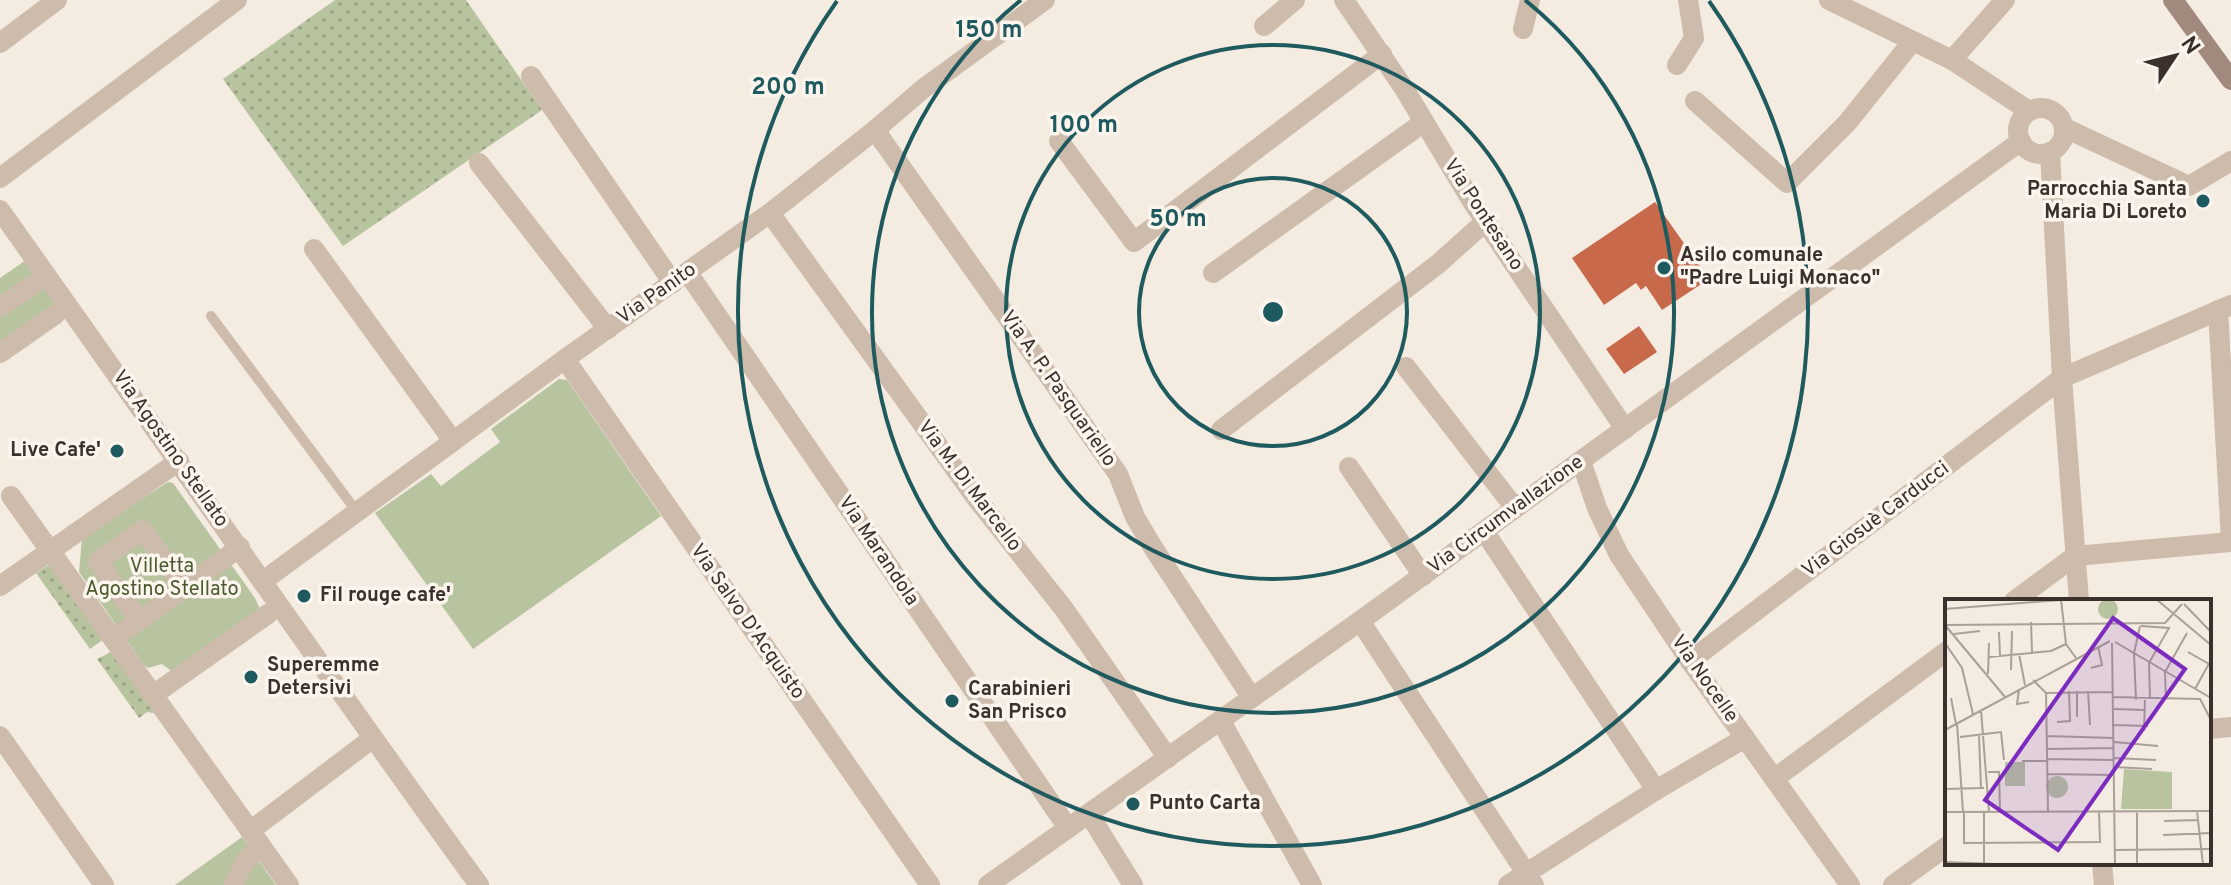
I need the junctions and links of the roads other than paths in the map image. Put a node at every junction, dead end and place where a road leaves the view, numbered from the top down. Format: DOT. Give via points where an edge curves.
graph roads {
  1 [pos="57,0"];
  2 [pos="237,0"];
  3 [pos="1045,0"];
  4 [pos="1295,0"];
  5 [pos="1344,0"];
  6 [pos="1530,0"];
  7 [pos="1688,0"];
  8 [pos="1829,0"];
  9 [pos="2005,0"];
  10 [pos="2173,0"];
  11 [pos="1264,26"];
  12 [pos="1523,29"];
  13 [pos="1912,42"];
  14 [pos="0,43"];
  15 [pos="1382,54"];
  16 [pos="1952,60"];
  17 [pos="1677,65"];
  18 [pos="531,76"];
  19 [pos="2231,80"];
  20 [pos="1695,101"];
  21 [pos="2029,111"];
  22 [pos="1424,122"];
  23 [pos="2065,128"];
  24 [pos="875,130"];
  25 [pos="1059,141"];
  26 [pos="2021,141"];
  27 [pos="2050,152"];
  28 [pos="2231,161"];
  29 [pos="479,163"];
  30 [pos="0,178"];
  31 [pos="0,210"];
  32 [pos="770,213"];
  33 [pos="1486,221"];
  34 [pos="314,249"];
  35 [pos="1213,273"];
  36 [pos="680,278"];
  37 [pos="34,284"];
  38 [pos="0,307"];
  39 [pos="2225,308"];
  40 [pos="56,314"];
  41 [pos="211,316"];
  42 [pos="608,329"];
  43 [pos="0,353"];
  44 [pos="565,359"];
  45 [pos="1406,367"];
  46 [pos="2062,378"];
  47 [pos="1625,429"];
  48 [pos="1221,430"];
  49 [pos="453,441"];
  50 [pos="179,461"];
  51 [pos="1581,461"];
  52 [pos="1349,467"];
  53 [pos="11,496"];
  54 [pos="1515,508"];
  55 [pos="357,512"];
  56 [pos="1484,531"];
  57 [pos="2231,541"];
  58 [pos="240,547"];
  59 [pos="50,551"];
  60 [pos="2075,556"];
  61 [pos="1423,576"];
  62 [pos="263,581"];
  63 [pos="0,586"];
  64 [pos="184,588"];
  65 [pos="2017,599"];
  66 [pos="2079,599"];
  67 [pos="268,614"];
  68 [pos="139,621"];
  69 [pos="1360,621"];
  70 [pos="113,638"];
  71 [pos="1945,652"];
  72 [pos="1690,661"];
  73 [pos="153,695"];
  74 [pos="1252,698"];
  75 [pos="1221,721"];
  76 [pos="2231,727"];
  77 [pos="2211,729"];
  78 [pos="0,736"];
  79 [pos="373,738"];
  80 [pos="1745,738"];
  81 [pos="1168,758"];
  82 [pos="1774,779"];
  83 [pos="1656,790"];
  84 [pos="1089,814"];
  85 [pos="1068,828"];
  86 [pos="255,838"];
  87 [pos="1945,847"];
  88 [pos="2102,865"];
  89 [pos="1016,877"];
  90 [pos="1530,879"];
  91 [pos="104,885"];
  92 [pos="234,885"];
  93 [pos="289,885"];
  94 [pos="479,885"];
  95 [pos="930,885"];
  96 [pos="988,885"];
  97 [pos="1133,885"];
  98 [pos="1312,885"];
  99 [pos="1508,885"];
  100 [pos="1850,885"];
  101 [pos="1893,885"];
  102 [pos="2104,885"];
  1 -- 14 [label="street"];
  2 -- 30 [label="street"];
  3 -- 24 [label="street, Via Panito"];
  4 -- 11 [label="street"];
  5 -- 15 [label="street, Via Pontesano"];
  6 -- 12 [label="street"];
  7 -- 17 [label="street" via="1694,38"];
  8 -- 13 [label="street"];
  9 -- 16 [label="street"];
  10 -- 19 [label="street"];
  13 -- 16 [label="street"];
  13 -- 20 [label="street" via="1847,123 1787,183"];
  15 -- 22 [label="street, Via Pontesano"];
  15 -- 25 [label="street" via="1134,242"];
  16 -- 21 [label="street"];
  18 -- 36 [label="street, Via Marandola"];
  21 -- 23 [label="street" via="2052,110"];
  21 -- 26 [label="street" via="2018,130"];
  22 -- 33 [label="street, Via Pontesano"];
  22 -- 35 [label="street"];
  23 -- 27 [label="street" via="2064,138"];
  23 -- 28 [label="street" via="2189,186"];
  24 -- 32 [label="street, Via Panito"];
  24 -- 74 [label="street, Via A. P. Pasquariello" via="1118,474 1154,549"];
  26 -- 27 [label="street" via="2038,154"];
  26 -- 47 [label="street, Via Circumvallazione"];
  27 -- 46 [label="street"];
  29 -- 42 [label="street"];
  31 -- 50 [label="street, Via Agostino Stellato"];
  32 -- 36 [label="street, Via Panito"];
  32 -- 81 [label="street, Via M. Di Marcello"];
  33 -- 47 [label="street, Via Pontesano"];
  33 -- 48 [label="street" via="1438,264"];
  34 -- 49 [label="street"];
  36 -- 42 [label="street, Via Panito"];
  36 -- 85 [label="street, Via Marandola"];
  37 -- 38 [label="street"];
  39 -- 46 [label="street, Via Giosuè Carducci"];
  39 -- 57 [label="street"];
  40 -- 43 [label="street"];
  41 -- 55 [label="lane"];
  42 -- 44 [label="street, Via Panito"];
  44 -- 49 [label="street, Via Panito"];
  44 -- 95 [label="street, Via Salvo D'Acquisto"];
  45 -- 54 [label="street"];
  46 -- 60 [label="street"];
  46 -- 72 [label="street, Via Giosuè Carducci"];
  47 -- 51 [label="street, Via Circumvallazione"];
  49 -- 55 [label="street, Via Panito"];
  50 -- 58 [label="street, Via Agostino Stellato"];
  50 -- 59 [label="street"];
  51 -- 54 [label="street, Via Circumvallazione"];
  51 -- 72 [label="street, Via Nocelle" via="1619,555"];
  52 -- 61 [label="street"];
  53 -- 59 [label="street"];
  54 -- 56 [label="street, Via Circumvallazione"];
  55 -- 62 [label="street, Via Panito"];
  56 -- 61 [label="street, Via Circumvallazione"];
  56 -- 83 [label="street"];
  57 -- 60 [label="street"];
  58 -- 62 [label="street, Via Agostino Stellato"];
  58 -- 64 [label="street"];
  59 -- 63 [label="street"];
  59 -- 70 [label="street"];
  60 -- 65 [label="street"];
  60 -- 66 [label="street"];
  61 -- 69 [label="street, Via Circumvallazione"];
  62 -- 79 [label="street, Via Agostino Stellato"];
  64 -- 68 [label="street"];
  64 -- 68 [label="street" via="143,530 98,561"];
  67 -- 73 [label="street"];
  68 -- 70 [label="street"];
  69 -- 74 [label="street, Via Circumvallazione"];
  69 -- 90 [label="street"];
  70 -- 73 [label="street"];
  71 -- 82 [label="street"];
  72 -- 80 [label="street, Via Nocelle"];
  73 -- 86 [label="street"];
  74 -- 75 [label="street, Via Circumvallazione"];
  75 -- 81 [label="street, Via Circumvallazione"];
  75 -- 98 [label="street"];
  76 -- 77 [label="street"];
  78 -- 91 [label="street"];
  79 -- 86 [label="street"];
  79 -- 94 [label="street, Via Agostino Stellato"];
  80 -- 82 [label="street, Via Nocelle"];
  80 -- 83 [label="street"];
  81 -- 84 [label="street, Via Circumvallazione"];
  82 -- 100 [label="street, Via Nocelle"];
  83 -- 90 [label="street"];
  84 -- 85 [label="street, Via Circumvallazione"];
  84 -- 97 [label="street"];
  85 -- 89 [label="street, Via Circumvallazione"];
  86 -- 92 [label="street"];
  86 -- 93 [label="street"];
  87 -- 101 [label="street"];
  88 -- 102 [label="street"];
  89 -- 96 [label="street, Via Circumvallazione"];
  90 -- 99 [label="street"];
}
